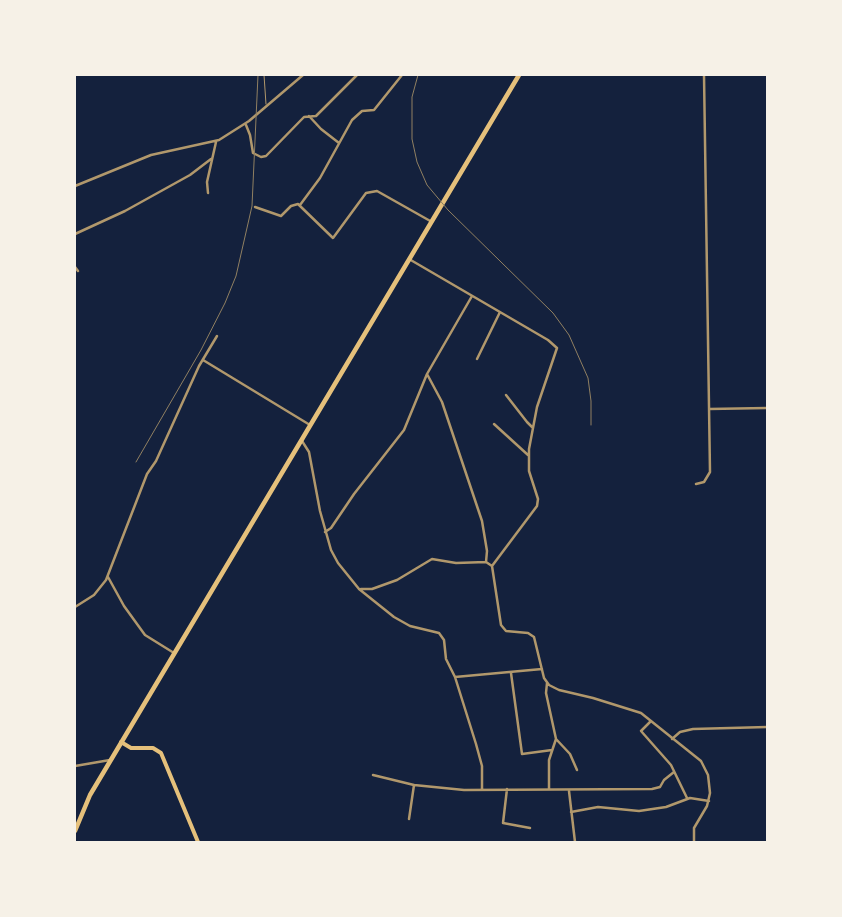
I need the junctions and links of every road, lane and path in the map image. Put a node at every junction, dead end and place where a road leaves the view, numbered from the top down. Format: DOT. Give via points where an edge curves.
graph roads {
  1 [pos="264,75"];
  2 [pos="303,75"];
  3 [pos="357,75"];
  4 [pos="402,75"];
  5 [pos="519,75"];
  6 [pos="704,75"];
  7 [pos="267,107"];
  8 [pos="309,116"];
  9 [pos="316,116"];
  10 [pos="312,119"];
  11 [pos="246,124"];
  12 [pos="216,142"];
  13 [pos="338,143"];
  14 [pos="211,159"];
  15 [pos="75,186"];
  16 [pos="208,193"];
  17 [pos="300,205"];
  18 [pos="255,207"];
  19 [pos="432,222"];
  20 [pos="75,234"];
  21 [pos="409,259"];
  22 [pos="75,267"];
  23 [pos="78,271"];
  24 [pos="472,296"];
  25 [pos="500,312"];
  26 [pos="217,336"];
  27 [pos="477,359"];
  28 [pos="203,360"];
  29 [pos="427,374"];
  30 [pos="506,395"];
  31 [pos="767,408"];
  32 [pos="709,409"];
  33 [pos="494,424"];
  34 [pos="310,425"];
  35 [pos="532,427"];
  36 [pos="301,440"];
  37 [pos="528,455"];
  38 [pos="696,484"];
  39 [pos="326,532"];
  40 [pos="486,562"];
  41 [pos="492,566"];
  42 [pos="108,577"];
  43 [pos="359,589"];
  44 [pos="75,607"];
  45 [pos="174,653"];
  46 [pos="542,669"];
  47 [pos="511,672"];
  48 [pos="455,676"];
  49 [pos="547,683"];
  50 [pos="652,720"];
  51 [pos="767,726"];
  52 [pos="556,739"];
  53 [pos="672,739"];
  54 [pos="120,742"];
  55 [pos="552,750"];
  56 [pos="110,760"];
  57 [pos="75,766"];
  58 [pos="577,770"];
  59 [pos="674,772"];
  60 [pos="373,774"];
  61 [pos="414,785"];
  62 [pos="549,788"];
  63 [pos="482,789"];
  64 [pos="507,789"];
  65 [pos="569,791"];
  66 [pos="686,798"];
  67 [pos="709,801"];
  68 [pos="571,812"];
  69 [pos="409,819"];
  70 [pos="530,828"];
  71 [pos="75,832"];
  72 [pos="198,842"];
  73 [pos="576,842"];
  74 [pos="694,842"];
  1 -- 7 [label="lane"];
  2 -- 7 [label="street"];
  3 -- 9 [label="street"];
  4 -- 13 [label="street" via="374,110 362,111 352,120"];
  5 -- 19 [label="main road"];
  6 -- 32 [label="street"];
  7 -- 11 [label="street"];
  8 -- 9 [label="street"];
  8 -- 10 [label="street"];
  8 -- 11 [label="street" via="304,117 263,157 253,153"];
  9 -- 10 [label="street"];
  10 -- 13 [label="street"];
  11 -- 12 [label="street"];
  12 -- 14 [label="street"];
  12 -- 15 [label="street" via="151,155"];
  13 -- 17 [label="street" via="320,178"];
  14 -- 16 [label="street"];
  14 -- 20 [label="street" via="190,175 125,211"];
  17 -- 18 [label="street" via="294,204 281,216"];
  17 -- 19 [label="street" via="333,238 370,191 381,193"];
  19 -- 21 [label="main road"];
  21 -- 24 [label="street"];
  21 -- 34 [label="main road"];
  22 -- 23 [label="street"];
  24 -- 25 [label="street"];
  24 -- 29 [label="street"];
  25 -- 27 [label="street"];
  25 -- 35 [label="street" via="557,348"];
  26 -- 28 [label="street"];
  28 -- 34 [label="street"];
  28 -- 42 [label="street" via="147,474"];
  29 -- 39 [label="street" via="404,430"];
  29 -- 40 [label="street" via="442,402 482,521"];
  30 -- 35 [label="street"];
  31 -- 32 [label="street"];
  32 -- 38 [label="street" via="710,472 704,482"];
  33 -- 37 [label="street"];
  34 -- 36 [label="main road"];
  35 -- 37 [label="street"];
  36 -- 39 [label="street" via="309,452"];
  36 -- 45 [label="main road"];
  37 -- 41 [label="street" via="537,506"];
  39 -- 43 [label="street" via="334,557"];
  40 -- 41 [label="street"];
  40 -- 43 [label="street" via="456,563 432,559 396,580 372,589"];
  41 -- 46 [label="street" via="502,628 534,637"];
  42 -- 44 [label="street" via="94,595"];
  42 -- 45 [label="street" via="145,635"];
  43 -- 48 [label="street" via="401,621 439,633 444,640 446,659"];
  45 -- 54 [label="main road"];
  46 -- 47 [label="street"];
  46 -- 49 [label="street"];
  47 -- 48 [label="street"];
  47 -- 55 [label="street" via="522,754"];
  48 -- 63 [label="street" via="482,766"];
  49 -- 50 [label="street" via="559,690 636,711"];
  49 -- 52 [label="street" via="546,693"];
  50 -- 53 [label="street"];
  50 -- 59 [label="street" via="641,731"];
  51 -- 53 [label="street" via="693,729 680,732"];
  52 -- 55 [label="street"];
  52 -- 58 [label="street" via="570,754"];
  53 -- 67 [label="street" via="704,765 710,783"];
  54 -- 56 [label="main road"];
  54 -- 72 [label="main road" via="131,748 153,748 161,753"];
  55 -- 62 [label="street"];
  56 -- 57 [label="street"];
  56 -- 71 [label="main road" via="84,804"];
  59 -- 65 [label="street" via="657,789"];
  59 -- 66 [label="street"];
  60 -- 61 [label="street"];
  61 -- 63 [label="street" via="435,789"];
  61 -- 69 [label="street"];
  62 -- 64 [label="street"];
  62 -- 65 [label="street"];
  63 -- 64 [label="street"];
  64 -- 70 [label="street" via="503,823"];
  65 -- 68 [label="street"];
  66 -- 67 [label="street"];
  66 -- 68 [label="street" via="638,811 598,807"];
  67 -- 74 [label="street" via="694,828"];
  68 -- 73 [label="street"];
}
